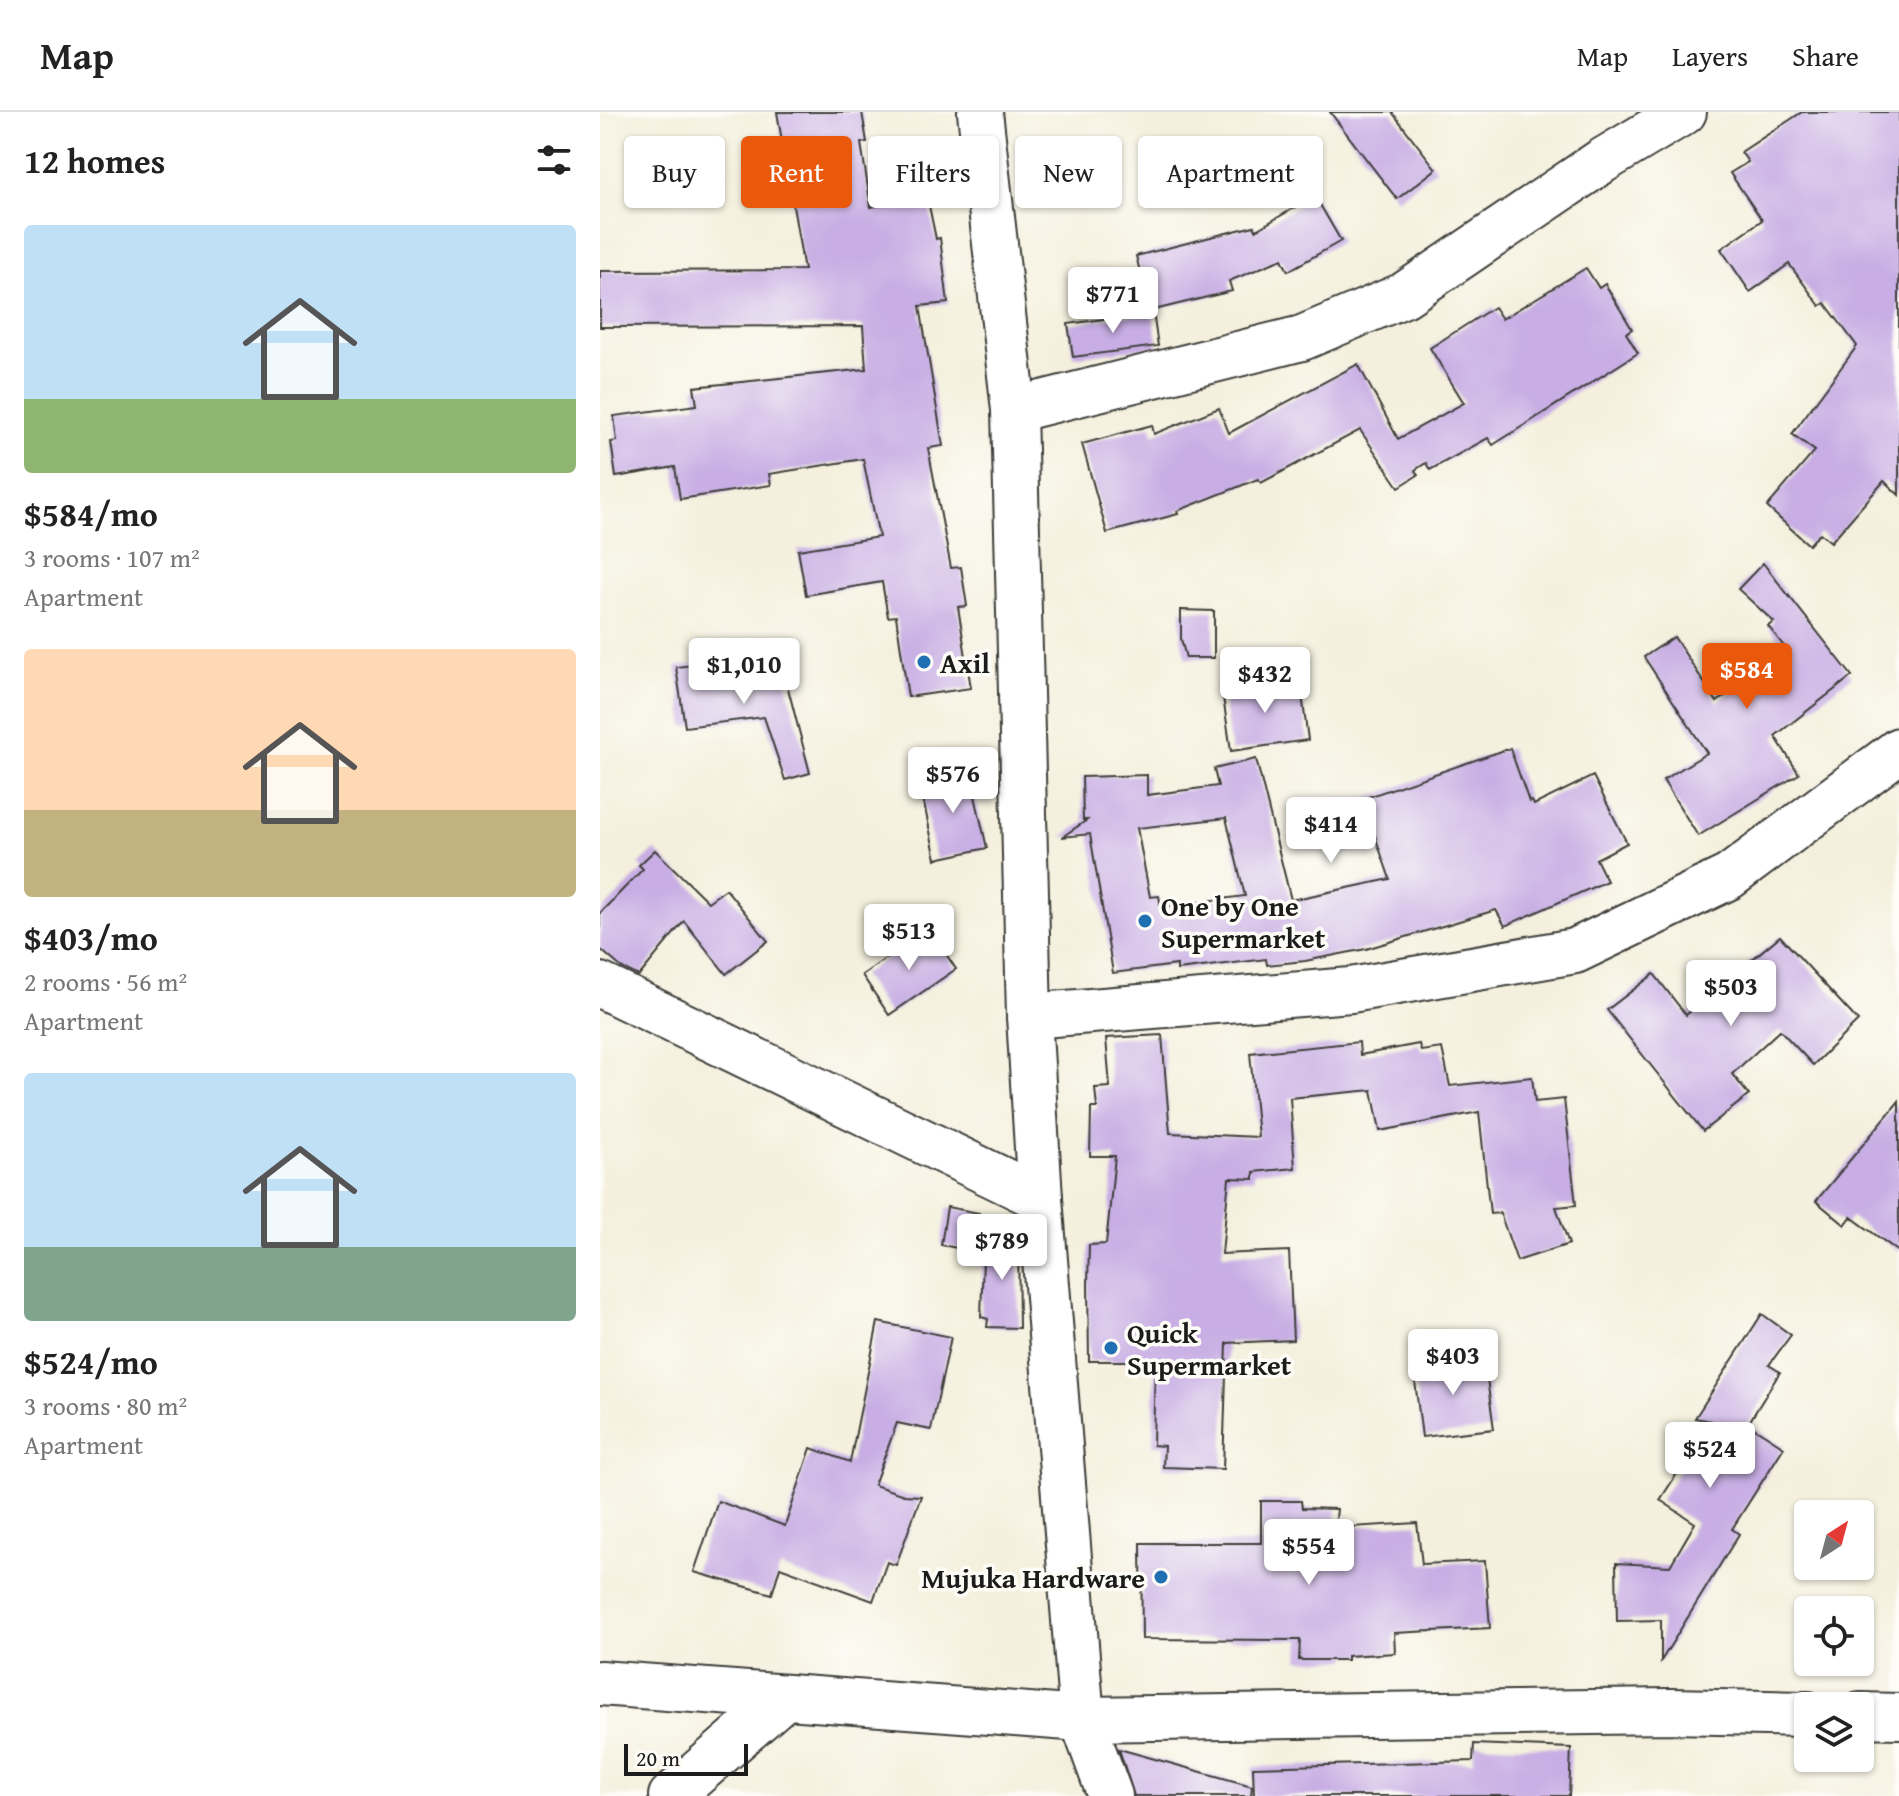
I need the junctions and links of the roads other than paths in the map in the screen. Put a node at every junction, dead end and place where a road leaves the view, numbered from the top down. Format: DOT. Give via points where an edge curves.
graph roads {
  1 [pos="980,112"];
  2 [pos="1684,112"];
  3 [pos="1014,410"];
  4 [pos="1899,750"];
  5 [pos="600,985"];
  6 [pos="1029,1016"];
  7 [pos="1040,1198"];
  8 [pos="600,1683"];
  9 [pos="785,1697"];
  10 [pos="1794,1714"];
  11 [pos="1874,1715"];
  12 [pos="1899,1716"];
  13 [pos="1082,1719"];
  14 [pos="671,1796"];
  15 [pos="1110,1796"];
  1 -- 3 [label="street"];
  2 -- 3 [label="street" via="1404,295 1302,338"];
  3 -- 6 [label="street"];
  4 -- 6 [label="street" via="1729,877 1575,951 1351,990"];
  5 -- 7 [label="street"];
  6 -- 7 [label="street"];
  7 -- 13 [label="street"];
  8 -- 9 [label="street"];
  9 -- 13 [label="street"];
  9 -- 14 [label="street"];
  10 -- 13 [label="street"];
  11 -- 12 [label="street"];
  13 -- 15 [label="street"];
}
